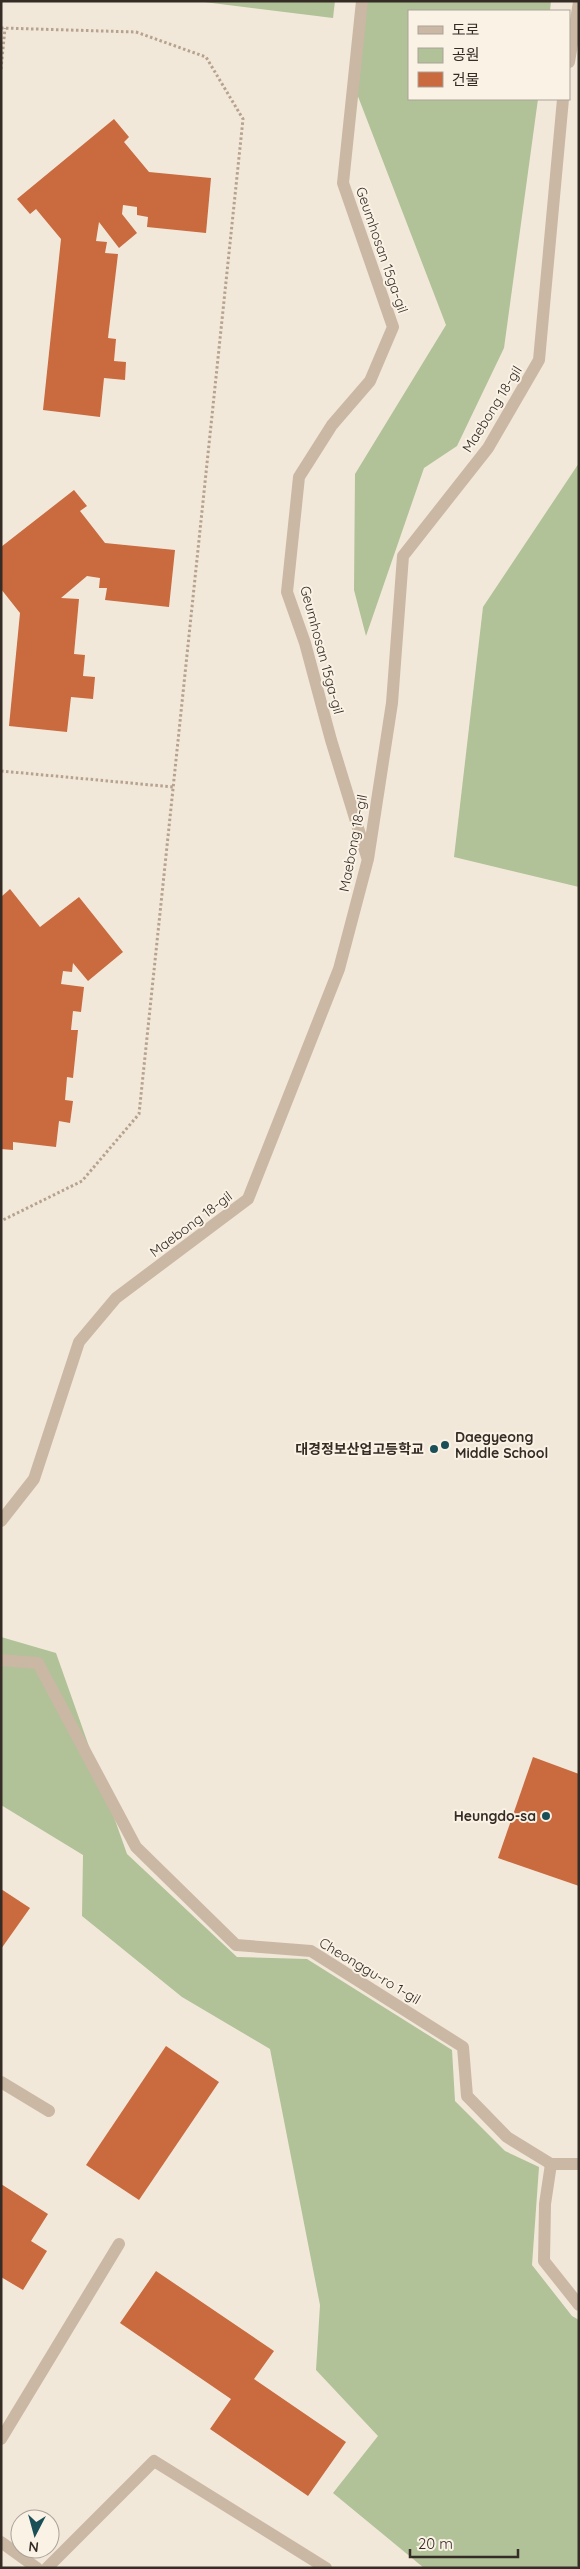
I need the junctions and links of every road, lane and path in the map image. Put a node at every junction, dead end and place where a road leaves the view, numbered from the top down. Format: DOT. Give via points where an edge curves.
graph roads {
  1 [pos="362,1"];
  2 [pos="579,2"];
  3 [pos="3,28"];
  4 [pos="570,56"];
  5 [pos="1,69"];
  6 [pos="563,100"];
  7 [pos="1,771"];
  8 [pos="173,787"];
  9 [pos="368,859"];
  10 [pos="1,1221"];
  11 [pos="1,1521"];
  12 [pos="1,1660"];
  13 [pos="1,2082"];
  14 [pos="49,2111"];
  15 [pos="551,2164"];
  16 [pos="579,2164"];
  17 [pos="119,2244"];
  18 [pos="579,2305"];
  19 [pos="1,2439"];
  20 [pos="1,2542"];
  21 [pos="37,2568"];
  22 [pos="47,2568"];
  23 [pos="325,2568"];
  1 -- 9 [label="street, Geumhosan 15ga-gil" via="343,182 393,328 370,382 332,425 299,477 288,592"];
  2 -- 4 [label="street"];
  3 -- 5 [label="path"];
  3 -- 8 [label="path" via="136,32 206,57 243,119"];
  6 -- 9 [label="street, Maebong 18-gil" via="539,360 488,448 402,556 392,703"];
  7 -- 8 [label="path"];
  8 -- 10 [label="path" via="139,1114 82,1181"];
  9 -- 11 [label="street, Maebong 18-gil" via="339,969 248,1200 116,1298 79,1342 34,1479"];
  12 -- 15 [label="street, Cheonggu-ro 1-gil" via="38,1663 136,1848 236,1945 311,1951 463,2047 467,2096 507,2137"];
  13 -- 14 [label="street"];
  15 -- 16 [label="street"];
  15 -- 18 [label="street" via="545,2204 544,2261"];
  17 -- 19 [label="street"];
  20 -- 21 [label="street"];
  22 -- 23 [label="street" via="154,2460"];
}
